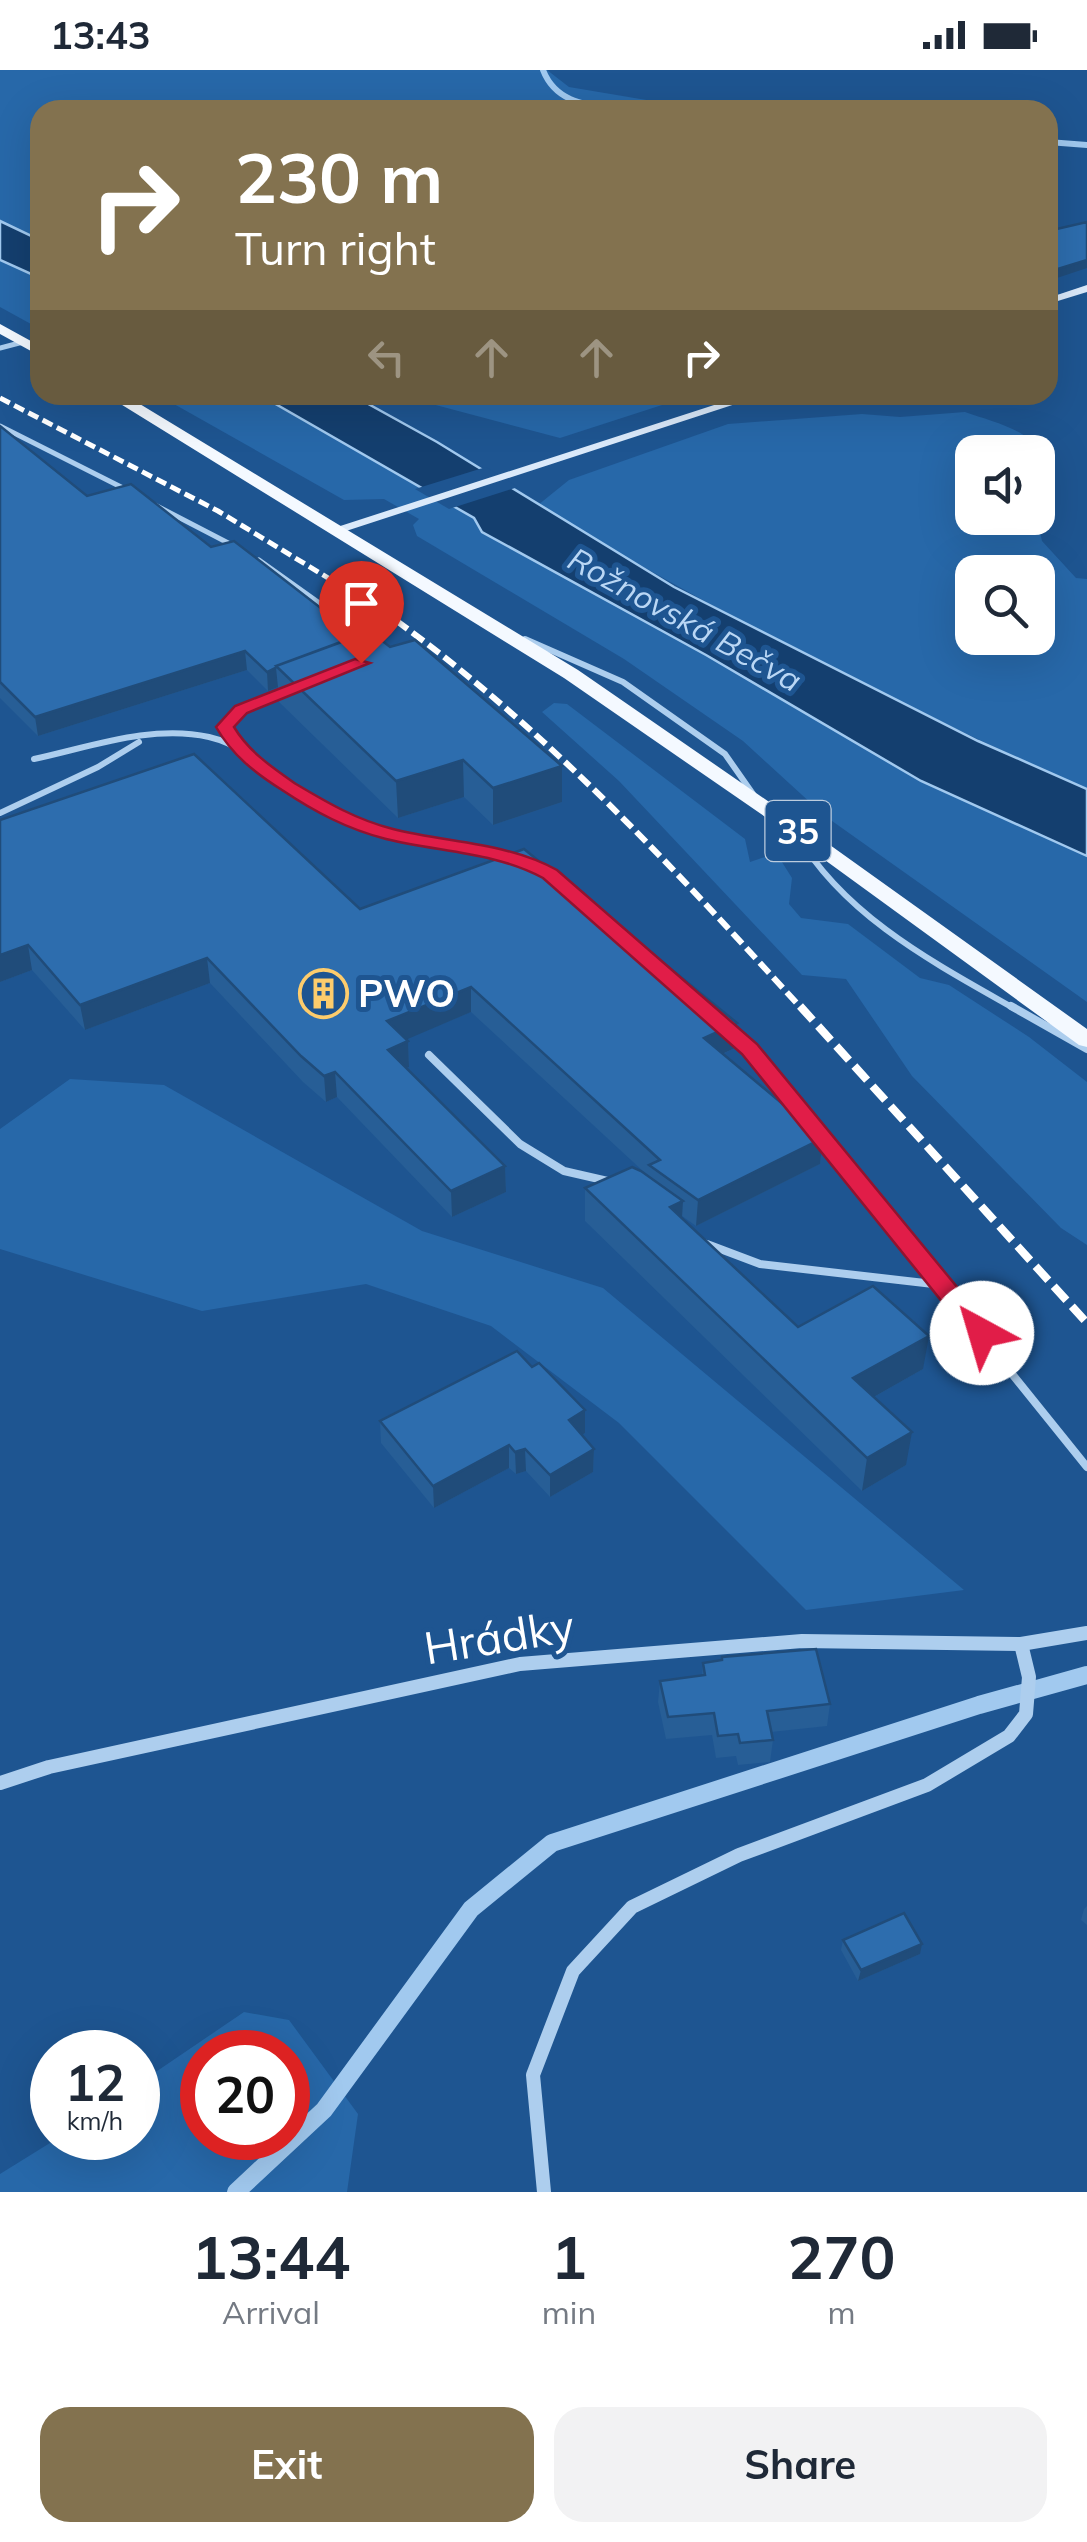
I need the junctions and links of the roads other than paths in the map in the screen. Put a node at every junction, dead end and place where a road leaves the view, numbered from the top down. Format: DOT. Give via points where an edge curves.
graph roads {
  1 [pos="1087,288"];
  2 [pos="1058,298"];
  3 [pos="0,328"];
  4 [pos="23,342"];
  5 [pos="30,346"];
  6 [pos="0,348"];
  7 [pos="131,405"];
  8 [pos="727,405"];
  9 [pos="0,426"];
  10 [pos="128,491"];
  11 [pos="146,500"];
  12 [pos="338,530"];
  13 [pos="370,650"];
  14 [pos="292,690"];
  15 [pos="148,737"];
  16 [pos="236,746"];
  17 [pos="34,758"];
  18 [pos="0,813"];
  19 [pos="795,829"];
  20 [pos="522,859"];
  21 [pos="721,1024"];
  22 [pos="1087,1040"];
  23 [pos="1087,1049"];
  24 [pos="429,1054"];
  25 [pos="620,1186"];
  26 [pos="700,1239"];
  27 [pos="942,1285"];
  28 [pos="1087,1467"];
  29 [pos="1087,1633"];
  30 [pos="1020,1644"];
  31 [pos="0,1783"];
  32 [pos="544,2192"];
  1 -- 2 [label="street"];
  3 -- 4 [label="main road"];
  4 -- 5 [label="main road"];
  4 -- 6 [label="lane"];
  7 -- 12 [label="main road, 35"];
  8 -- 12 [label="street"];
  9 -- 10 [label="lane"];
  11 -- 13 [label="lane" via="251,555 360,632"];
  12 -- 19 [label="main road, 35" via="504,630"];
  14 -- 16 [label="lane" via="241,709 225,727"];
  15 -- 16 [label="lane" via="182,734"];
  15 -- 17 [label="lane"];
  15 -- 18 [label="lane"];
  16 -- 20 [label="lane" via="333,815 389,834"];
  19 -- 22 [label="main road, 35"];
  19 -- 23 [label="lane" via="804,855 848,899 957,976"];
  21 -- 27 [label="lane" via="750,1049"];
  24 -- 25 [label="lane" via="520,1144 564,1171"];
  26 -- 27 [label="lane" via="763,1263"];
  27 -- 28 [label="lane"];
  29 -- 30 [label="street, Hrádky"];
  30 -- 31 [label="street, Hrádky" via="802,1641 520,1664"];
  30 -- 32 [label="street" via="1029,1677 1026,1714 1009,1736 927,1786 739,1854 632,1907 572,1971 533,2075"];
}
